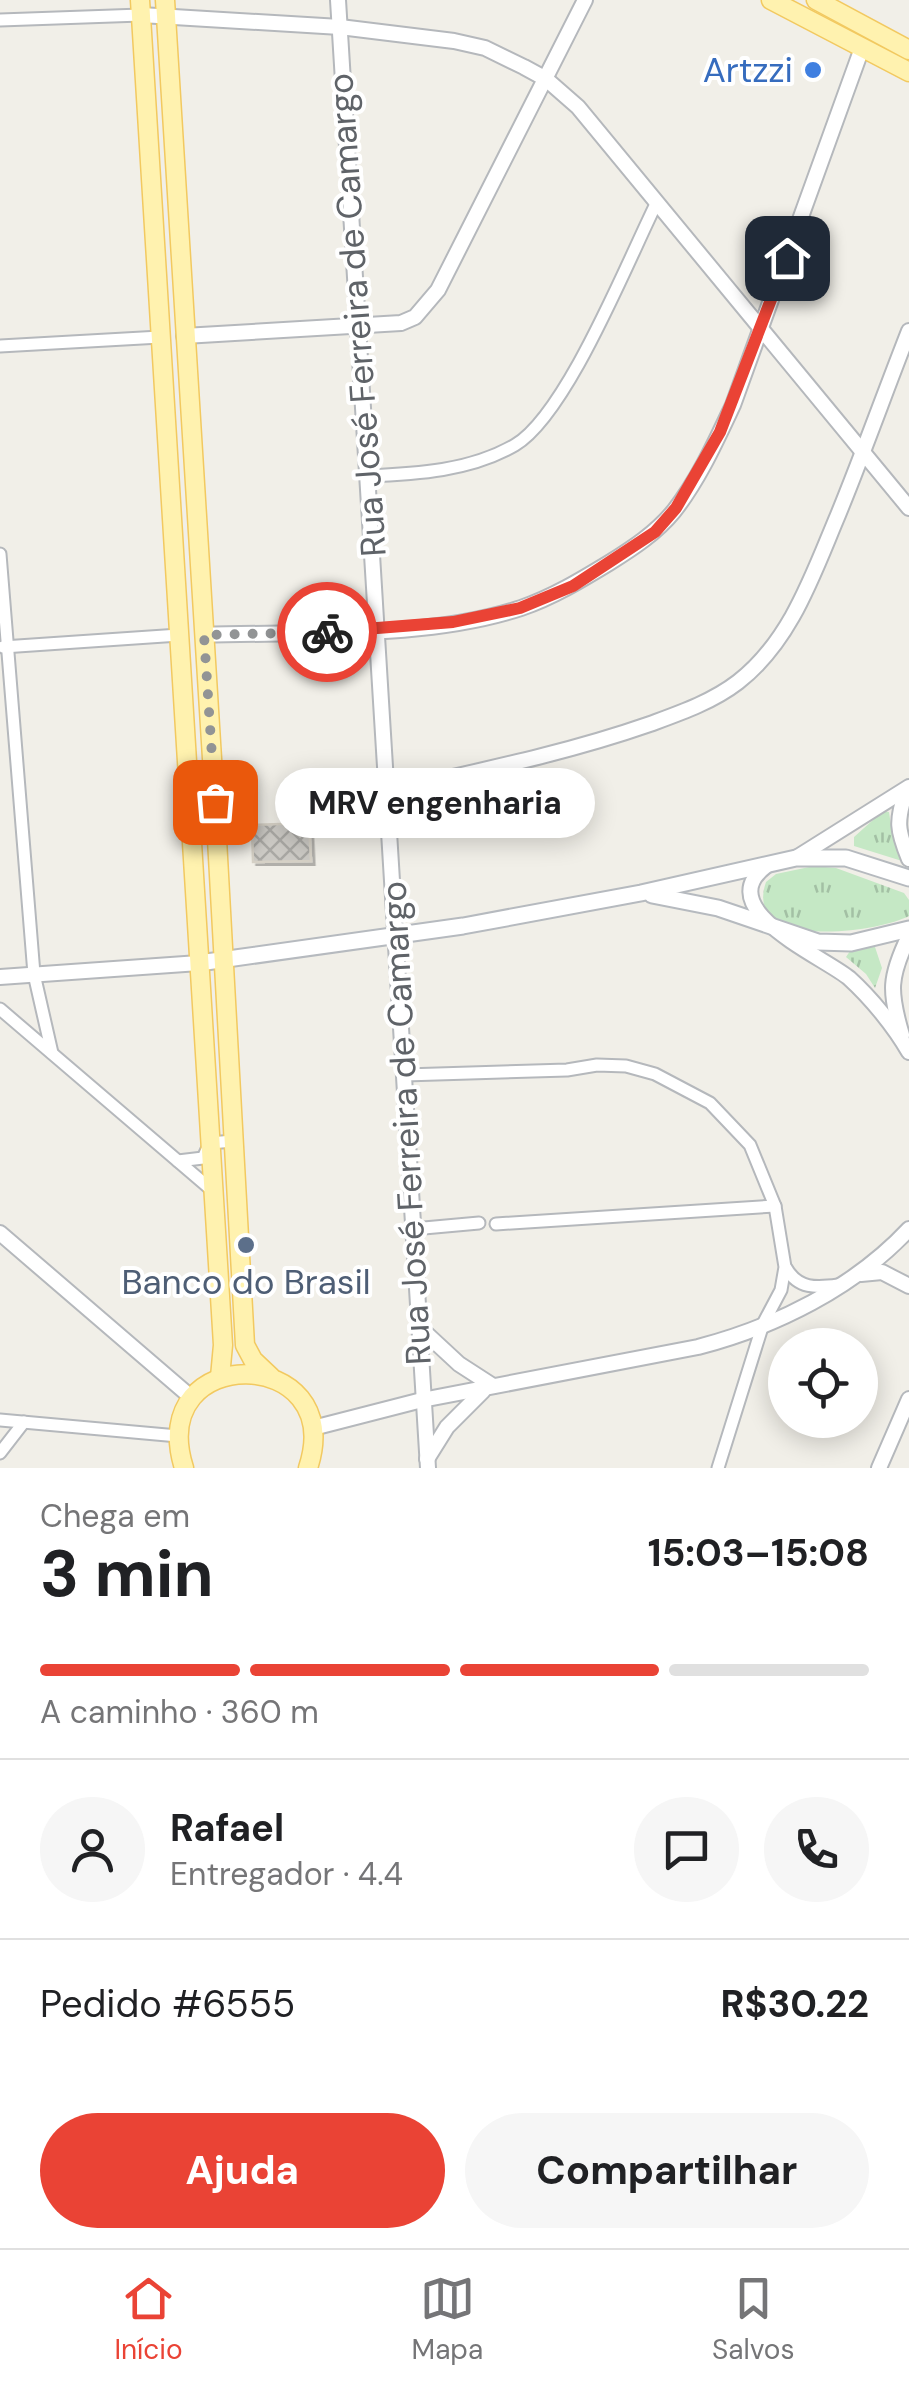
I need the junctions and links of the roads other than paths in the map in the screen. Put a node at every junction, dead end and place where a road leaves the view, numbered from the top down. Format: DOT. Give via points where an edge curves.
graph roads {
  1 [pos="338,0"];
  2 [pos="585,0"];
  3 [pos="771,0"];
  4 [pos="816,0"];
  5 [pos="141,8"];
  6 [pos="166,8"];
  7 [pos="0,20"];
  8 [pos="340,27"];
  9 [pos="862,48"];
  10 [pos="909,50"];
  11 [pos="909,72"];
  12 [pos="546,79"];
  13 [pos="173,148"];
  14 [pos="148,150"];
  15 [pos="657,202"];
  16 [pos="357,324"];
  17 [pos="762,327"];
  18 [pos="909,331"];
  19 [pos="184,336"];
  20 [pos="160,337"];
  21 [pos="0,346"];
  22 [pos="863,453"];
  23 [pos="192,457"];
  24 [pos="168,460"];
  25 [pos="366,476"];
  26 [pos="909,508"];
  27 [pos="196,526"];
  28 [pos="172,528"];
  29 [pos="0,554"];
  30 [pos="378,630"];
  31 [pos="179,635"];
  32 [pos="204,635"];
  33 [pos="4,647"];
  34 [pos="214,780"];
  35 [pos="189,782"];
  36 [pos="907,789"];
  37 [pos="386,792"];
  38 [pos="796,858"];
  39 [pos="909,859"];
  40 [pos="766,866"];
  41 [pos="219,868"];
  42 [pos="195,869"];
  43 [pos="909,878"];
  44 [pos="641,893"];
  45 [pos="772,928"];
  46 [pos="909,933"];
  47 [pos="396,936"];
  48 [pos="222,962"];
  49 [pos="199,963"];
  50 [pos="34,974"];
  51 [pos="0,977"];
  52 [pos="0,1009"];
  53 [pos="907,1048"];
  54 [pos="52,1054"];
  55 [pos="228,1064"];
  56 [pos="206,1066"];
  57 [pos="405,1075"];
  58 [pos="233,1142"];
  59 [pos="210,1143"];
  60 [pos="178,1161"];
  61 [pos="213,1191"];
  62 [pos="775,1206"];
  63 [pos="479,1223"];
  64 [pos="496,1224"];
  65 [pos="414,1229"];
  66 [pos="909,1229"];
  67 [pos="0,1233"];
  68 [pos="786,1266"];
  69 [pos="861,1274"];
  70 [pos="838,1286"];
  71 [pos="909,1286"];
  72 [pos="763,1324"];
  73 [pos="418,1326"];
  74 [pos="220,1377"];
  75 [pos="272,1377"];
  76 [pos="490,1387"];
  77 [pos="192,1398"];
  78 [pos="909,1399"];
  79 [pos="422,1400"];
  80 [pos="0,1420"];
  81 [pos="24,1422"];
  82 [pos="314,1428"];
  83 [pos="178,1436"];
  84 [pos="0,1453"];
  85 [pos="427,1464"];
  86 [pos="719,1464"];
  87 [pos="184,1468"];
  88 [pos="308,1468"];
  89 [pos="703,1468"];
  90 [pos="879,1468"];
  1 -- 8 [label="street, Rua José Ferreira de Camargo"];
  2 -- 12 [label="street"];
  3 -- 9 [label="main road"];
  4 -- 10 [label="main road"];
  5 -- 6 [label="street"];
  5 -- 7 [label="street"];
  5 -- 14 [label="main road"];
  6 -- 8 [label="street"];
  6 -- 13 [label="main road"];
  8 -- 12 [label="street" via="485,48"];
  8 -- 16 [label="street, Rua José Ferreira de Camargo"];
  9 -- 11 [label="main road"];
  9 -- 17 [label="street"];
  12 -- 15 [label="street"];
  12 -- 16 [label="street" via="429,304 401,323"];
  13 -- 14 [label="main road"];
  13 -- 19 [label="main road"];
  14 -- 20 [label="main road"];
  15 -- 17 [label="street"];
  15 -- 25 [label="street" via="546,418 518,443 450,470"];
  16 -- 19 [label="street"];
  16 -- 25 [label="street, Rua José Ferreira de Camargo"];
  17 -- 22 [label="street"];
  17 -- 30 [label="street" via="707,459 655,532 573,586 520,608"];
  18 -- 22 [label="street"];
  19 -- 23 [label="main road"];
  20 -- 21 [label="street"];
  20 -- 24 [label="main road"];
  22 -- 26 [label="street"];
  22 -- 37 [label="street" via="798,609 740,680 714,698 590,745"];
  23 -- 24 [label="main road"];
  23 -- 27 [label="main road"];
  24 -- 28 [label="main road"];
  25 -- 30 [label="street, Rua José Ferreira de Camargo"];
  27 -- 28 [label="main road"];
  27 -- 32 [label="main road"];
  28 -- 31 [label="main road"];
  29 -- 33 [label="street"];
  30 -- 32 [label="street"];
  30 -- 37 [label="street, Rua José Ferreira de Camargo"];
  31 -- 33 [label="street"];
  31 -- 35 [label="main road"];
  32 -- 34 [label="main road"];
  33 -- 50 [label="street"];
  34 -- 35 [label="main road"];
  34 -- 41 [label="main road"];
  35 -- 42 [label="main road"];
  36 -- 38 [label="street"];
  36 -- 39 [label="street" via="897,817"];
  37 -- 47 [label="street, Rua José Ferreira de Camargo"];
  38 -- 40 [label="main road"];
  38 -- 43 [label="main road" via="846,858"];
  40 -- 44 [label="main road"];
  40 -- 45 [label="street" via="756,873 753,895 756,913"];
  41 -- 42 [label="main road"];
  41 -- 48 [label="main road"];
  42 -- 49 [label="main road"];
  44 -- 45 [label="main road" via="718,908"];
  44 -- 47 [label="main road"];
  45 -- 46 [label="main road" via="835,943"];
  45 -- 53 [label="street" via="848,977"];
  46 -- 53 [label="street" via="891,990"];
  47 -- 48 [label="main road"];
  47 -- 57 [label="street, Rua José Ferreira de Camargo"];
  48 -- 49 [label="main road"];
  48 -- 55 [label="main road"];
  49 -- 50 [label="street"];
  49 -- 56 [label="main road"];
  50 -- 51 [label="street"];
  50 -- 54 [label="street"];
  52 -- 54 [label="street"];
  54 -- 60 [label="street"];
  55 -- 56 [label="main road"];
  55 -- 58 [label="main road"];
  56 -- 59 [label="main road"];
  57 -- 62 [label="street" via="597,1065 654,1074 710,1103 730,1122 750,1145"];
  57 -- 65 [label="street, Rua José Ferreira de Camargo"];
  58 -- 59 [label="street"];
  58 -- 75 [label="main road" via="245,1345"];
  59 -- 60 [label="street" via="203,1158"];
  59 -- 61 [label="main road"];
  60 -- 61 [label="street"];
  61 -- 74 [label="main road"];
  62 -- 64 [label="street"];
  62 -- 68 [label="street"];
  63 -- 65 [label="street"];
  65 -- 73 [label="street, Rua José Ferreira de Camargo"];
  66 -- 69 [label="street"];
  67 -- 77 [label="street"];
  68 -- 70 [label="street" via="799,1284"];
  68 -- 72 [label="street"];
  69 -- 70 [label="street"];
  69 -- 71 [label="street" via="882,1272"];
  70 -- 72 [label="street"];
  72 -- 76 [label="street" via="698,1347"];
  72 -- 86 [label="street"];
  73 -- 76 [label="street"];
  73 -- 79 [label="street, Rua José Ferreira de Camargo"];
  74 -- 75 [label="main road"];
  74 -- 77 [label="main road"];
  75 -- 82 [label="main road" via="306,1407"];
  76 -- 79 [label="street"];
  76 -- 85 [label="street" via="447,1427"];
  77 -- 83 [label="main road"];
  78 -- 90 [label="street"];
  79 -- 82 [label="street"];
  79 -- 85 [label="street, Rua José Ferreira de Camargo"];
  80 -- 81 [label="street"];
  81 -- 83 [label="street"];
  81 -- 84 [label="street"];
  82 -- 88 [label="main road"];
  83 -- 87 [label="main road"];
  86 -- 89 [label="street"];
}
